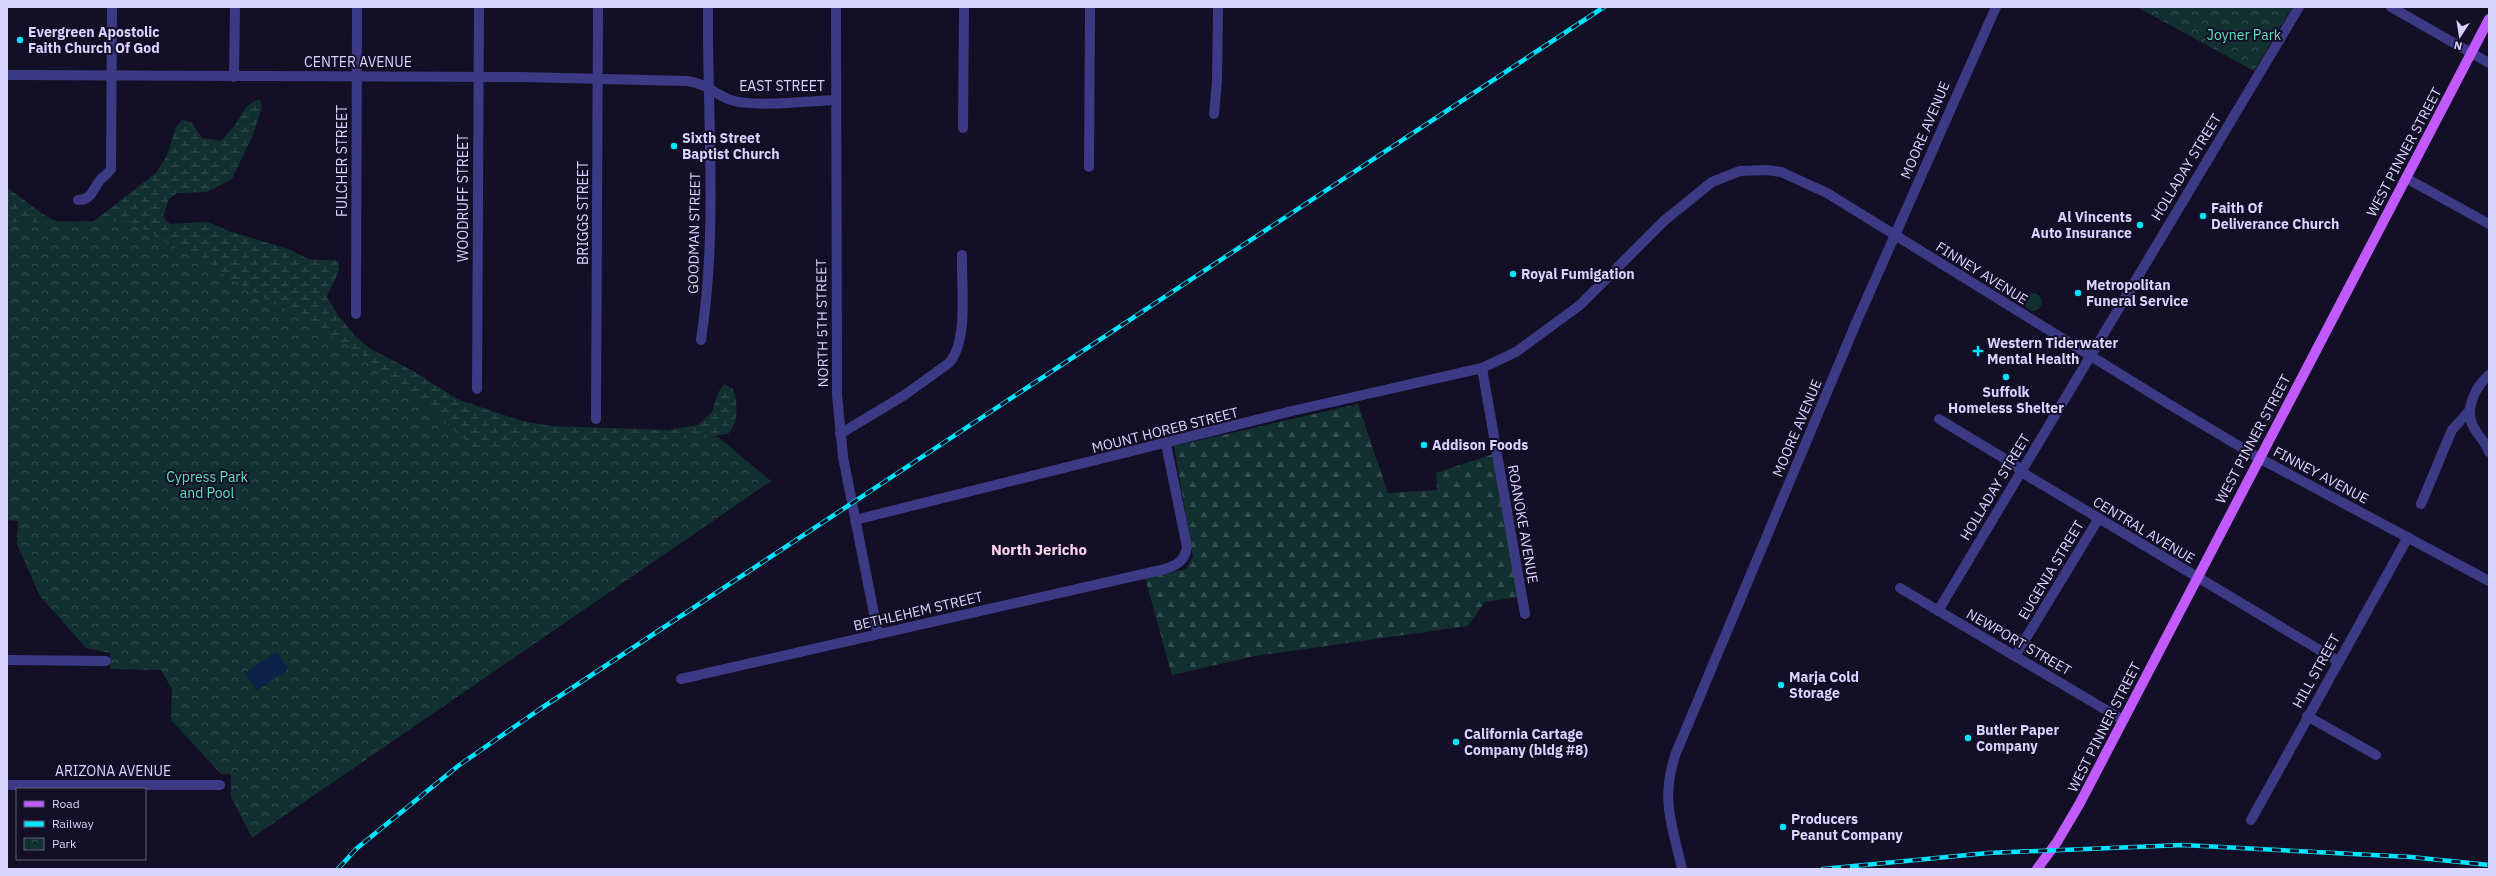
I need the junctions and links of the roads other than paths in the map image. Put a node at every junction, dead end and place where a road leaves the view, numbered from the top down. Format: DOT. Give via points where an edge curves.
graph roads {
  1 [pos="112,7"];
  2 [pos="234,7"];
  3 [pos="357,7"];
  4 [pos="479,7"];
  5 [pos="598,7"];
  6 [pos="708,7"];
  7 [pos="836,7"];
  8 [pos="964,7"];
  9 [pos="1090,7"];
  10 [pos="1218,7"];
  11 [pos="1996,7"];
  12 [pos="2299,7"];
  13 [pos="2391,7"];
  14 [pos="2489,19"];
  15 [pos="2471,53"];
  16 [pos="2489,63"];
  17 [pos="7,75"];
  18 [pos="112,76"];
  19 [pos="355,76"];
  20 [pos="234,77"];
  21 [pos="478,77"];
  22 [pos="598,78"];
  23 [pos="708,87"];
  24 [pos="835,100"];
  25 [pos="1214,114"];
  26 [pos="963,128"];
  27 [pos="1089,167"];
  28 [pos="2406,178"];
  29 [pos="78,200"];
  30 [pos="2489,224"];
  31 [pos="1895,235"];
  32 [pos="962,255"];
  33 [pos="356,314"];
  34 [pos="701,340"];
  35 [pos="2090,356"];
  36 [pos="1482,368"];
  37 [pos="2489,375"];
  38 [pos="477,389"];
  39 [pos="2469,411"];
  40 [pos="596,419"];
  41 [pos="1939,419"];
  42 [pos="840,434"];
  43 [pos="1166,444"];
  44 [pos="2489,452"];
  45 [pos="2259,458"];
  46 [pos="2021,471"];
  47 [pos="2421,504"];
  48 [pos="2098,518"];
  49 [pos="855,520"];
  50 [pos="2408,537"];
  51 [pos="2196,578"];
  52 [pos="2489,581"];
  53 [pos="1900,588"];
  54 [pos="1938,611"];
  55 [pos="1525,614"];
  56 [pos="878,634"];
  57 [pos="2015,656"];
  58 [pos="7,660"];
  59 [pos="106,661"];
  60 [pos="2338,661"];
  61 [pos="681,679"];
  62 [pos="2307,716"];
  63 [pos="2123,720"];
  64 [pos="2376,755"];
  65 [pos="7,785"];
  66 [pos="220,785"];
  67 [pos="2251,820"];
  68 [pos="1682,869"];
  69 [pos="2037,869"];
  1 -- 18 [label="street"];
  2 -- 20 [label="street"];
  3 -- 19 [label="street, FULCHER STREET"];
  4 -- 21 [label="street, WOODRUFF STREET"];
  5 -- 22 [label="street, BRIGGS STREET"];
  6 -- 23 [label="street, GOODMAN STREET"];
  7 -- 24 [label="street, NORTH 5TH STREET"];
  8 -- 26 [label="street"];
  9 -- 27 [label="street"];
  10 -- 25 [label="street"];
  11 -- 31 [label="street, MOORE AVENUE"];
  12 -- 35 [label="street, HOLLADAY STREET"];
  13 -- 15 [label="street"];
  14 -- 15 [label="main road, WEST PINNER STREET"];
  15 -- 16 [label="street"];
  15 -- 28 [label="main road, WEST PINNER STREET"];
  17 -- 18 [label="street, CENTER AVENUE"];
  18 -- 20 [label="street, CENTER AVENUE"];
  18 -- 29 [label="street" via="111,169 100,180 93,194"];
  19 -- 20 [label="street, CENTER AVENUE"];
  19 -- 21 [label="street, CENTER AVENUE"];
  19 -- 33 [label="street, FULCHER STREET"];
  21 -- 22 [label="street, CENTER AVENUE"];
  21 -- 38 [label="street, WOODRUFF STREET"];
  22 -- 23 [label="street, CENTER AVENUE" via="687,81"];
  22 -- 40 [label="street, BRIGGS STREET"];
  23 -- 24 [label="street, EAST STREET" via="722,96 745,102"];
  23 -- 34 [label="street, GOODMAN STREET" via="710,250"];
  24 -- 42 [label="street, NORTH 5TH STREET" via="836,334"];
  28 -- 30 [label="street"];
  28 -- 45 [label="main road, WEST PINNER STREET"];
  31 -- 35 [label="street, FINNEY AVENUE"];
  31 -- 36 [label="street, FINNEY AVENUE" via="1827,193 1781,172 1755,170 1726,175 1700,190 1665,220 1580,305 1516,352"];
  31 -- 68 [label="street, MOORE AVENUE" via="1671,768 1667,798"];
  32 -- 42 [label="street" via="961,338 955,356 903,396"];
  35 -- 45 [label="street, FINNEY AVENUE"];
  35 -- 46 [label="street, HOLLADAY STREET"];
  36 -- 43 [label="street, MOUNT HOREB STREET" via="1292,411"];
  36 -- 55 [label="street, ROANOKE AVENUE"];
  37 -- 39 [label="street" via="2481,383 2470,403"];
  39 -- 44 [label="street" via="2472,424 2486,442"];
  39 -- 47 [label="street" via="2452,430"];
  41 -- 46 [label="street, CENTRAL AVENUE"];
  42 -- 49 [label="street, NORTH 5TH STREET"];
  43 -- 49 [label="street, MOUNT HOREB STREET"];
  43 -- 56 [label="street, BETHLEHEM STREET" via="1187,547 1183,560 1161,570"];
  45 -- 50 [label="street, FINNEY AVENUE"];
  45 -- 51 [label="main road, WEST PINNER STREET"];
  46 -- 48 [label="street, CENTRAL AVENUE"];
  46 -- 54 [label="street, HOLLADAY STREET"];
  48 -- 51 [label="street, CENTRAL AVENUE"];
  48 -- 57 [label="street, EUGENIA STREET"];
  49 -- 56 [label="street, NORTH 5TH STREET"];
  50 -- 52 [label="street, FINNEY AVENUE"];
  50 -- 60 [label="street, HILL STREET"];
  51 -- 60 [label="street, CENTRAL AVENUE"];
  51 -- 63 [label="main road, WEST PINNER STREET"];
  53 -- 54 [label="street, NEWPORT STREET"];
  54 -- 57 [label="street, NEWPORT STREET"];
  56 -- 61 [label="street, BETHLEHEM STREET"];
  57 -- 63 [label="street, NEWPORT STREET"];
  58 -- 59 [label="street"];
  60 -- 62 [label="street, HILL STREET"];
  62 -- 64 [label="street"];
  62 -- 67 [label="street, HILL STREET"];
  63 -- 69 [label="main road, WEST PINNER STREET" via="2080,803 2057,842"];
  65 -- 66 [label="street, ARIZONA AVENUE"];
}
